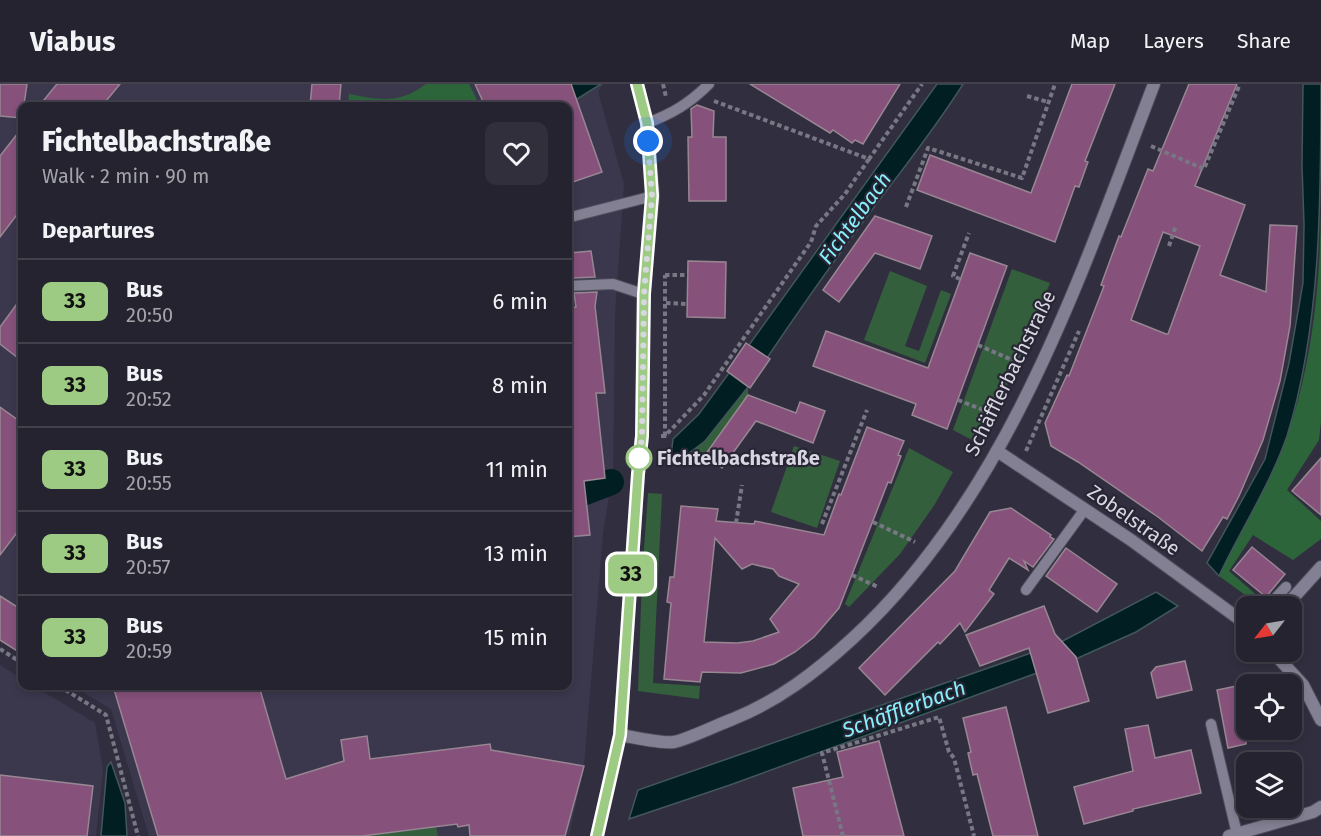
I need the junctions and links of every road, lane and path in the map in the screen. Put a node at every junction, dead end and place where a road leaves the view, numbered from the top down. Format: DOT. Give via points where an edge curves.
graph roads {
  1 [pos="637,84"];
  2 [pos="709,84"];
  3 [pos="922,84"];
  4 [pos="1055,84"];
  5 [pos="1154,84"];
  6 [pos="1240,84"];
  7 [pos="1027,96"];
  8 [pos="696,97"];
  9 [pos="1048,102"];
  10 [pos="647,123"];
  11 [pos="1151,147"];
  12 [pos="869,159"];
  13 [pos="652,196"];
  14 [pos="906,207"];
  15 [pos="572,217"];
  16 [pos="1176,225"];
  17 [pos="969,233"];
  18 [pos="1169,246"];
  19 [pos="665,275"];
  20 [pos="688,275"];
  21 [pos="960,279"];
  22 [pos="572,286"];
  23 [pos="644,294"];
  24 [pos="666,303"];
  25 [pos="687,304"];
  26 [pos="978,345"];
  27 [pos="1038,371"];
  28 [pos="958,400"];
  29 [pos="867,410"];
  30 [pos="1013,421"];
  31 [pos="642,436"];
  32 [pos="997,451"];
  33 [pos="742,485"];
  34 [pos="1085,509"];
  35 [pos="873,522"];
  36 [pos="736,523"];
  37 [pos="822,524"];
  38 [pos="933,550"];
  39 [pos="1321,567"];
  40 [pos="852,575"];
  41 [pos="1286,587"];
  42 [pos="1026,590"];
  43 [pos="896,594"];
  44 [pos="1277,596"];
  45 [pos="1295,596"];
  46 [pos="1236,617"];
  47 [pos="0,649"];
  48 [pos="18,660"];
  49 [pos="1282,662"];
  50 [pos="65,690"];
  51 [pos="1321,720"];
  52 [pos="1211,724"];
  53 [pos="620,735"];
  54 [pos="1321,807"];
  55 [pos="1233,835"];
  56 [pos="138,836"];
  57 [pos="597,836"];
  58 [pos="843,836"];
  59 [pos="974,836"];
  1 -- 10 [label="street"];
  2 -- 8 [label="lane"];
  3 -- 12 [label="path"];
  4 -- 9 [label="path"];
  5 -- 27 [label="street, Schäfflerbachstraße"];
  6 -- 11 [label="path" via="1204,169"];
  7 -- 9 [label="path"];
  8 -- 10 [label="lane" via="669,115"];
  8 -- 12 [label="path"];
  9 -- 14 [label="path" via="1022,178 928,148"];
  10 -- 13 [label="street"];
  12 -- 31 [label="path" via="845,194 816,225 811,242 704,395 665,436"];
  13 -- 15 [label="lane"];
  13 -- 23 [label="street"];
  16 -- 18 [label="path"];
  17 -- 21 [label="path" via="953,276"];
  19 -- 20 [label="path"];
  22 -- 23 [label="lane" via="613,284"];
  23 -- 31 [label="street"];
  24 -- 25 [label="path"];
  26 -- 27 [label="path"];
  27 -- 30 [label="street, Schäfflerbachstraße"];
  28 -- 30 [label="path"];
  29 -- 37 [label="path"];
  30 -- 32 [label="street, Schäfflerbachstraße"];
  31 -- 53 [label="street"];
  32 -- 34 [label="street, Zobelstraße"];
  32 -- 38 [label="street, Schäfflerbachstraße"];
  33 -- 36 [label="path"];
  34 -- 42 [label="lane"];
  34 -- 46 [label="street, Zobelstraße"];
  35 -- 38 [label="path"];
  38 -- 43 [label="street, Schäfflerbachstraße"];
  39 -- 45 [label="street"];
  40 -- 43 [label="path"];
  41 -- 44 [label="lane"];
  43 -- 53 [label="street, Schäfflerbachstraße" via="820,668 759,708 674,742"];
  47 -- 48 [label="path"];
  49 -- 51 [label="street" via="1303,685"];
  50 -- 56 [label="path" via="106,715"];
  52 -- 55 [label="lane"];
  53 -- 57 [label="street"];
  54 -- 55 [label="street"];
  58 -- 59 [label="path" via="822,753 939,717"];
}
